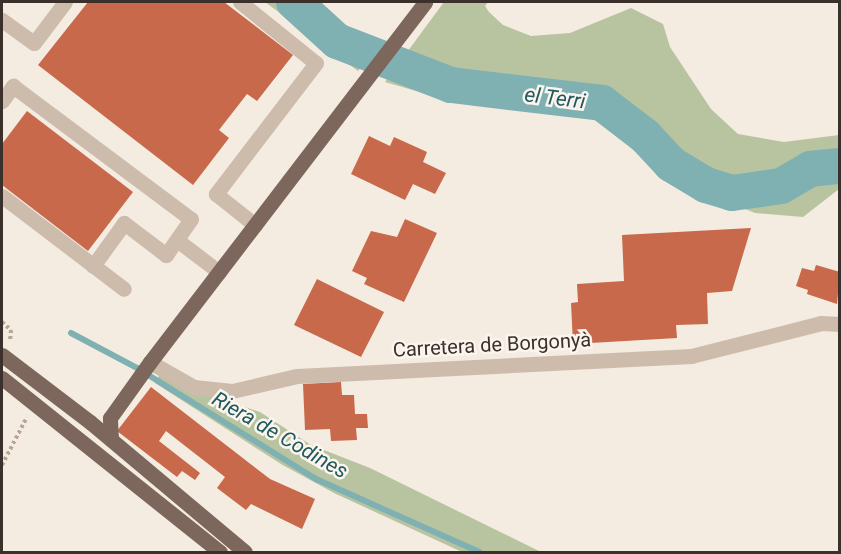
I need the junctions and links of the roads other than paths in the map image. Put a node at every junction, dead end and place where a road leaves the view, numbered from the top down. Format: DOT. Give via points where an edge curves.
graph roads {
  1 [pos="65,2"];
  2 [pos="240,2"];
  3 [pos="425,2"];
  4 [pos="2,20"];
  5 [pos="2,101"];
  6 [pos="2,196"];
  7 [pos="255,225"];
  8 [pos="177,240"];
  9 [pos="93,266"];
  10 [pos="219,272"];
  11 [pos="124,289"];
  12 [pos="840,324"];
  13 [pos="2,355"];
  14 [pos="150,362"];
  15 [pos="2,366"];
  16 [pos="7,382"];
  17 [pos="39,385"];
  18 [pos="102,427"];
  19 [pos="215,548"];
  20 [pos="245,552"];
  1 -- 4 [label="street" via="34,43"];
  2 -- 7 [label="street" via="316,63 216,194"];
  3 -- 7 [label="main road"];
  5 -- 8 [label="street" via="13,86 191,219"];
  6 -- 9 [label="street"];
  7 -- 10 [label="main road"];
  8 -- 9 [label="street" via="166,255 124,223"];
  8 -- 10 [label="street"];
  9 -- 11 [label="street"];
  10 -- 14 [label="main road"];
  12 -- 14 [label="street, Carretera de Borgonyà" via="821,323 691,356 297,376 232,391 194,387"];
  13 -- 17 [label="main road"];
  14 -- 18 [label="main road"];
  15 -- 17 [label="main road"];
  16 -- 18 [label="main road" via="39,399 77,427"];
  16 -- 19 [label="main road"];
  17 -- 18 [label="main road"];
  18 -- 19 [label="main road" via="105,450 164,497"];
  18 -- 20 [label="main road"];
}
